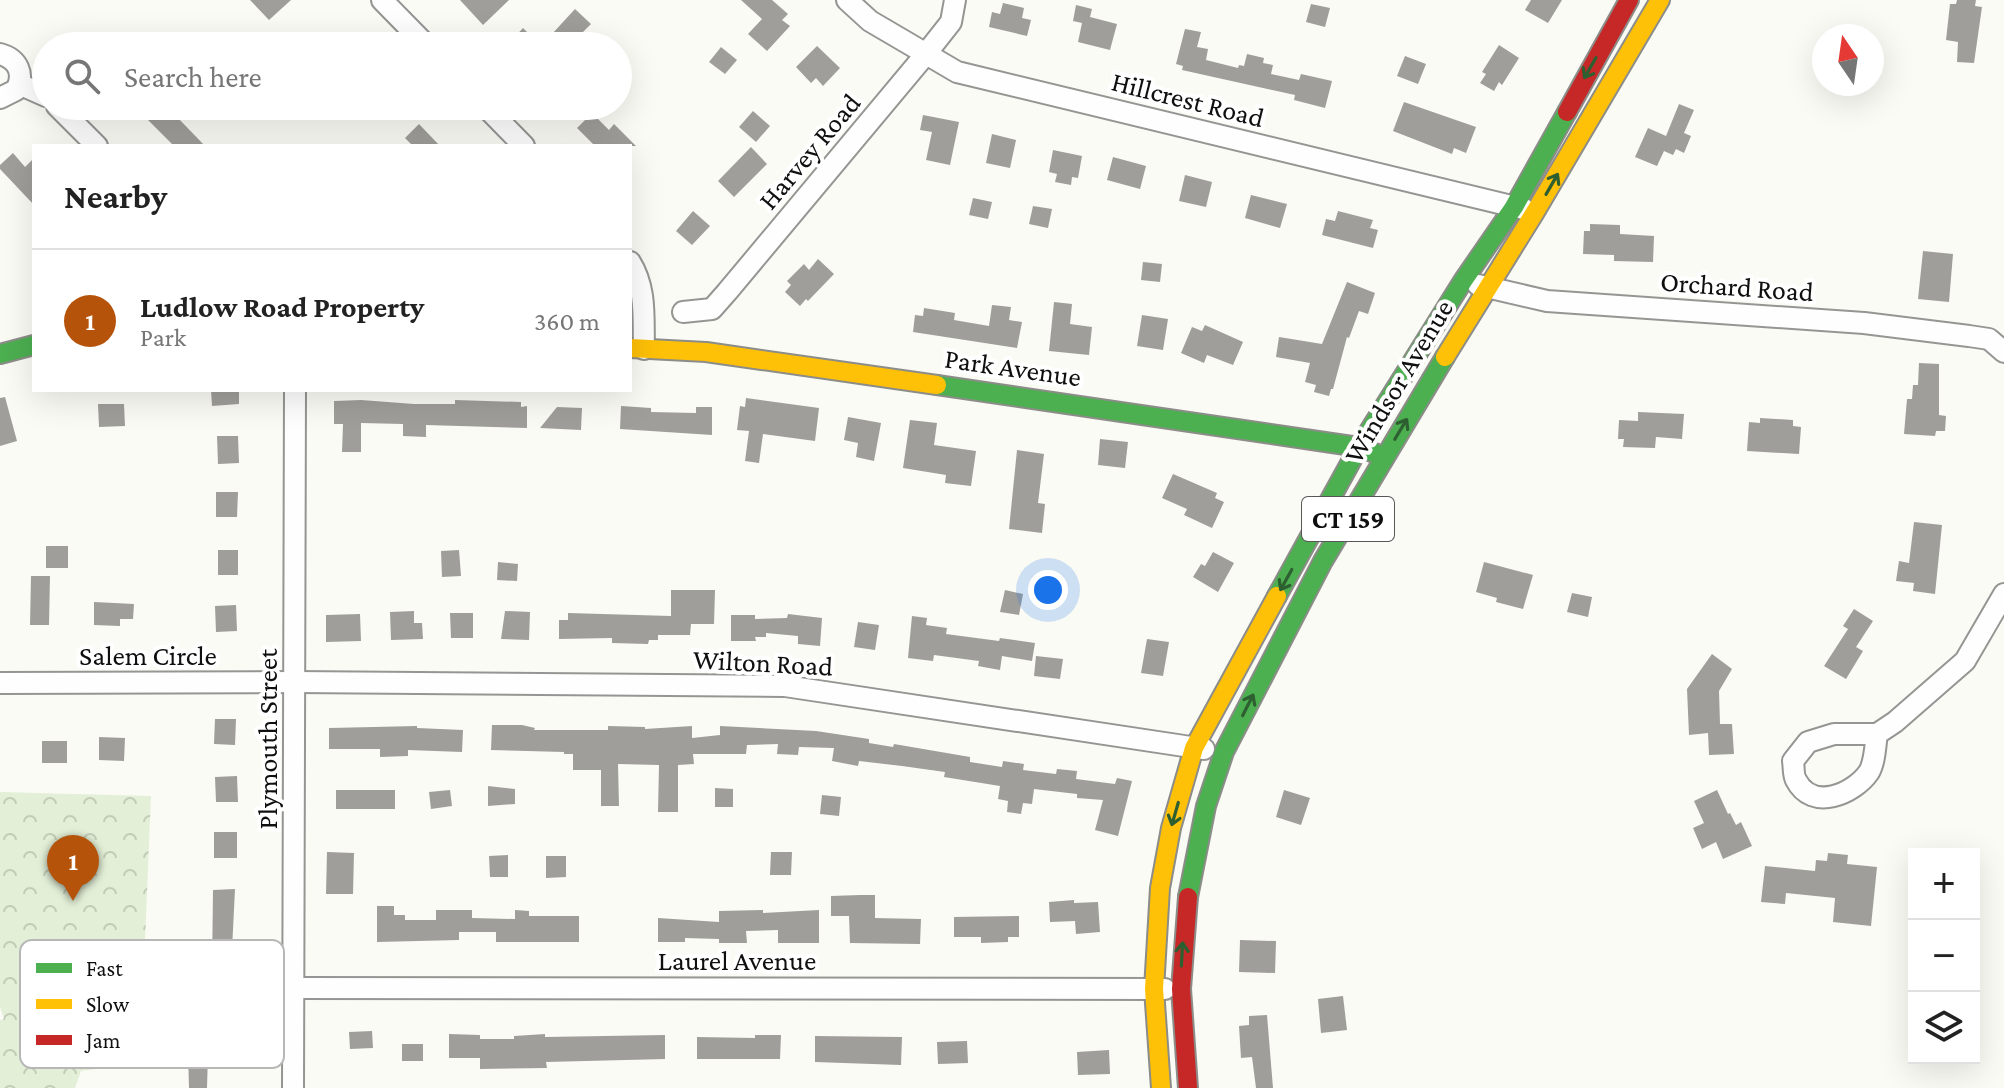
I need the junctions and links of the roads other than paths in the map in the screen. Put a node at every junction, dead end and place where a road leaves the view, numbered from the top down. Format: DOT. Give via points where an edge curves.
graph roads {
  1 [pos="382,0"];
  2 [pos="847,0"];
  3 [pos="955,0"];
  4 [pos="1629,0"];
  5 [pos="1660,0"];
  6 [pos="413,32"];
  7 [pos="0,54"];
  8 [pos="925,55"];
  9 [pos="19,84"];
  10 [pos="32,90"];
  11 [pos="0,98"];
  12 [pos="71,120"];
  13 [pos="499,120"];
  14 [pos="95,144"];
  15 [pos="522,144"];
  16 [pos="1514,207"];
  17 [pos="1535,212"];
  18 [pos="632,265"];
  19 [pos="1463,281"];
  20 [pos="1487,288"];
  21 [pos="683,312"];
  22 [pos="32,346"];
  23 [pos="637,348"];
  24 [pos="2004,352"];
  25 [pos="0,354"];
  26 [pos="295,392"];
  27 [pos="1359,447"];
  28 [pos="1385,457"];
  29 [pos="2004,594"];
  30 [pos="295,682"];
  31 [pos="0,683"];
  32 [pos="1877,734"];
  33 [pos="1194,748"];
  34 [pos="1224,752"];
  35 [pos="294,988"];
  36 [pos="1154,989"];
  37 [pos="1181,989"];
  38 [pos="293,1088"];
  39 [pos="1161,1088"];
  40 [pos="1188,1088"];
  1 -- 6 [label="street"];
  2 -- 8 [label="street, Hillcrest Road"];
  3 -- 8 [label="street, Harvey Road" via="951,22"];
  4 -- 16 [label="main road, Windsor Avenue / CT 159, one-way"];
  17 -- 5 [label="main road, Windsor Avenue / CT 159, one-way"];
  7 -- 9 [label="street" via="16,63"];
  8 -- 16 [label="street, Hillcrest Road" via="957,72"];
  8 -- 21 [label="street, Harvey Road" via="712,309"];
  9 -- 10 [label="street"];
  9 -- 11 [label="street"];
  12 -- 14 [label="street"];
  13 -- 15 [label="street"];
  16 -- 17 [label="street, Hillcrest Road"];
  16 -- 19 [label="main road, Windsor Avenue / CT 159"];
  17 -- 20 [label="main road, Windsor Avenue / CT 159"];
  18 -- 23 [label="street" via="643,295"];
  19 -- 20 [label="street, Orchard Road"];
  19 -- 27 [label="main road, Windsor Avenue / CT 159"];
  20 -- 24 [label="street, Orchard Road" via="1547,301 1879,324 1989,339"];
  28 -- 20 [label="main road, Windsor Avenue / CT 159, one-way"];
  22 -- 25 [label="main road"];
  23 -- 27 [label="main road, Park Avenue" via="776,361"];
  26 -- 30 [label="street, Plymouth Street"];
  27 -- 28 [label="main road, Park Avenue"];
  27 -- 33 [label="main road, Windsor Avenue / CT 159, one-way"];
  34 -- 28 [label="main road, Windsor Avenue / CT 159, one-way" via="1323,561"];
  29 -- 32 [label="street" via="1965,661"];
  30 -- 31 [label="street, Salem Circle"];
  30 -- 33 [label="street, Wilton Road" via="785,686"];
  30 -- 35 [label="street, Plymouth Street"];
  33 -- 34 [label="street, Wilton Road"];
  33 -- 36 [label="main road, Windsor Avenue / CT 159, one-way" via="1160,888"];
  37 -- 34 [label="main road, Windsor Avenue / CT 159, one-way" via="1186,908 1206,806"];
  35 -- 36 [label="street, Laurel Avenue"];
  35 -- 38 [label="street, Plymouth Street"];
  36 -- 37 [label="street, Laurel Avenue"];
  36 -- 39 [label="main road, Windsor Avenue / CT 159"];
  37 -- 40 [label="main road, Windsor Avenue / CT 159"];
}
